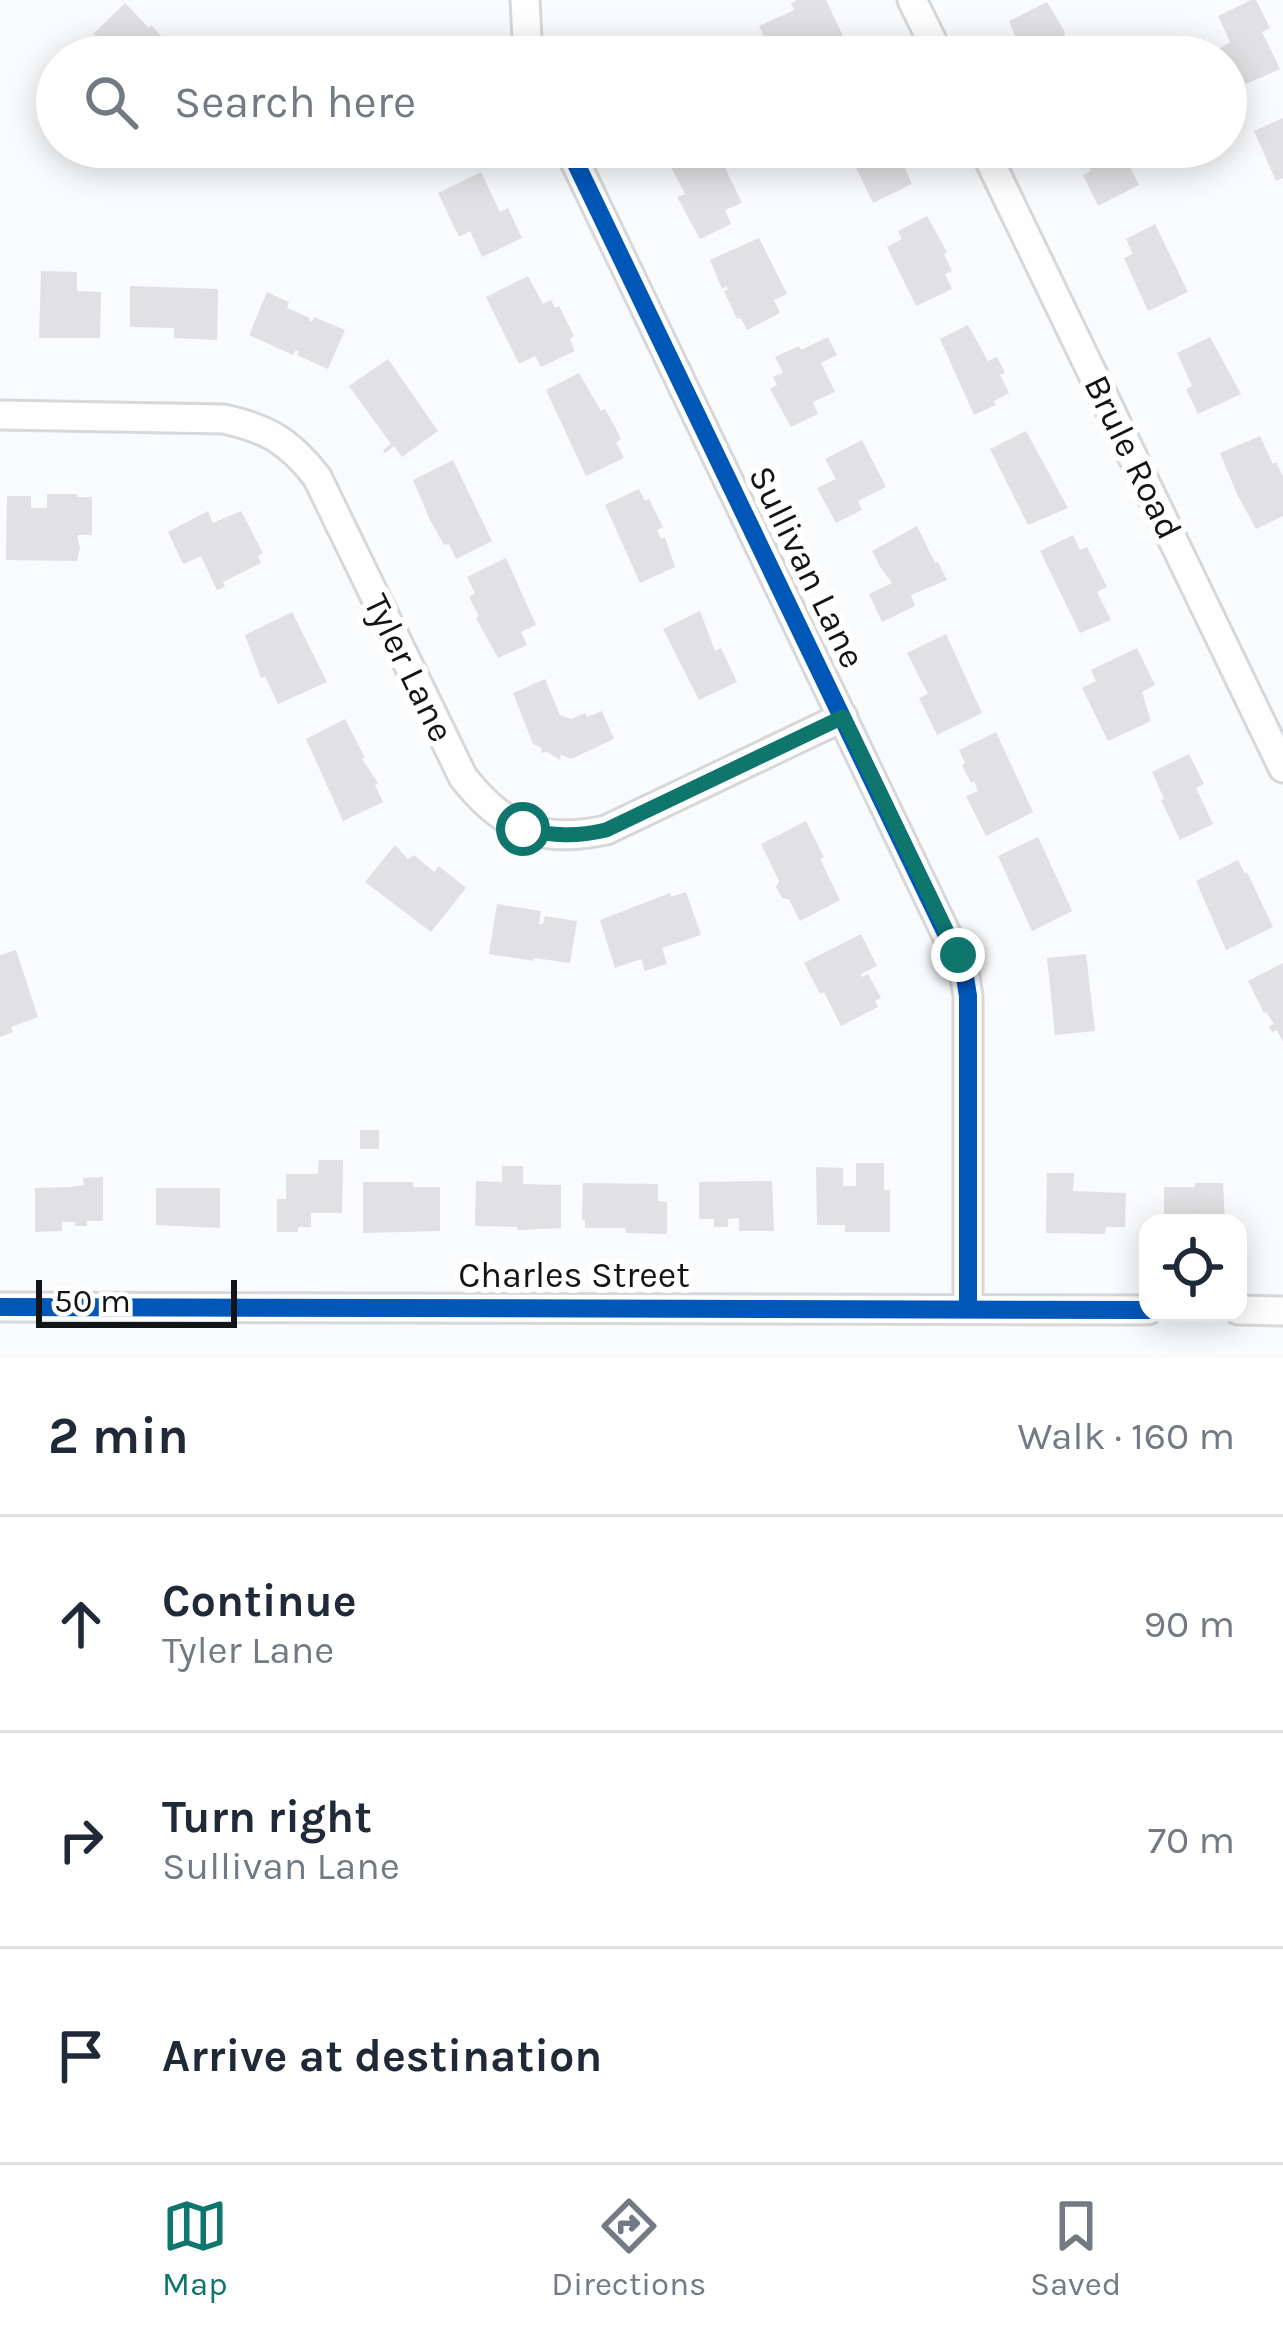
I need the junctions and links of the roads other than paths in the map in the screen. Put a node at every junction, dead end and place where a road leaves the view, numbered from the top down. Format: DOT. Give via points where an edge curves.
graph roads {
  1 [pos="525,0"];
  2 [pos="912,0"];
  3 [pos="527,36"];
  4 [pos="930,36"];
  5 [pos="578,168"];
  6 [pos="993,168"];
  7 [pos="0,415"];
  8 [pos="843,717"];
  9 [pos="1283,768"];
  10 [pos="0,1307"];
  11 [pos="968,1310"];
  12 [pos="1139,1310"];
  13 [pos="1247,1310"];
  14 [pos="1283,1311"];
  1 -- 3 [label="street"];
  2 -- 4 [label="street"];
  5 -- 8 [label="street, Sullivan Lane"];
  6 -- 9 [label="street, Brule Road"];
  7 -- 8 [label="street, Tyler Lane" via="224,418 289,446 316,477 463,777 481,801 523,829 565,836 606,830"];
  8 -- 11 [label="street, Sullivan Lane" via="964,971"];
  10 -- 11 [label="street, Charles Street"];
  11 -- 12 [label="street, Charles Street"];
  13 -- 14 [label="street"];
}
